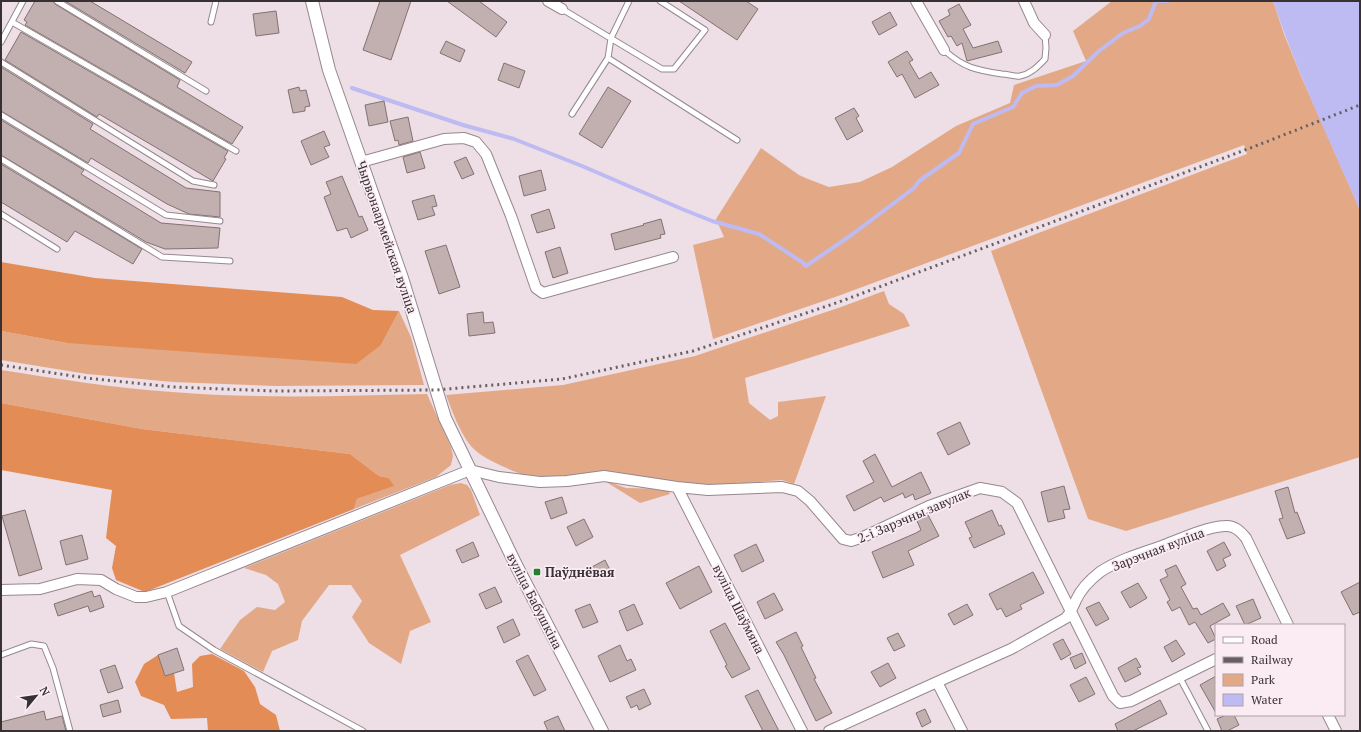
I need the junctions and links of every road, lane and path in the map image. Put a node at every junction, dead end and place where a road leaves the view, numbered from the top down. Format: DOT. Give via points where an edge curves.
graph roads {
  1 [pos="23,1"];
  2 [pos="57,1"];
  3 [pos="216,1"];
  4 [pos="312,1"];
  5 [pos="549,1"];
  6 [pos="629,1"];
  7 [pos="660,1"];
  8 [pos="916,1"];
  9 [pos="1024,1"];
  10 [pos="562,9"];
  11 [pos="12,22"];
  12 [pos="210,22"];
  13 [pos="1045,35"];
  14 [pos="611,38"];
  15 [pos="1,42"];
  16 [pos="944,50"];
  17 [pos="608,58"];
  18 [pos="1,62"];
  19 [pos="206,91"];
  20 [pos="572,114"];
  21 [pos="1,115"];
  22 [pos="736,140"];
  23 [pos="236,152"];
  24 [pos="1,159"];
  25 [pos="361,162"];
  26 [pos="214,185"];
  27 [pos="1,214"];
  28 [pos="220,221"];
  29 [pos="57,249"];
  30 [pos="673,257"];
  31 [pos="230,261"];
  32 [pos="470,470"];
  33 [pos="677,487"];
  34 [pos="1,590"];
  35 [pos="167,592"];
  36 [pos="1072,612"];
  37 [pos="1286,624"];
  38 [pos="1,655"];
  39 [pos="1215,660"];
  40 [pos="1180,678"];
  41 [pos="937,682"];
  42 [pos="1328,716"];
  43 [pos="70,731"];
  44 [pos="363,731"];
  45 [pos="602,731"];
  46 [pos="802,731"];
  47 [pos="829,731"];
  48 [pos="962,731"];
  49 [pos="1208,731"];
  50 [pos="1336,731"];
  1 -- 11 [label="lane"];
  2 -- 19 [label="lane"];
  3 -- 12 [label="lane"];
  4 -- 25 [label="street, Чырвонаармейская вуліца" via="329,70"];
  5 -- 10 [label="street"];
  6 -- 14 [label="lane"];
  7 -- 14 [label="lane" via="705,30 674,70 662,69"];
  8 -- 16 [label="street"];
  9 -- 13 [label="street" via="1034,22"];
  10 -- 14 [label="lane"];
  11 -- 15 [label="lane"];
  11 -- 23 [label="lane"];
  13 -- 16 [label="lane" via="1045,59 1032,72 1020,76 968,67"];
  14 -- 17 [label="lane"];
  17 -- 20 [label="lane"];
  17 -- 22 [label="lane"];
  18 -- 26 [label="lane" via="193,181"];
  21 -- 28 [label="lane" via="166,215"];
  24 -- 31 [label="lane" via="162,258"];
  25 -- 30 [label="street" via="444,139 464,138 476,142 486,154 536,288 543,293"];
  25 -- 32 [label="street, Чырвонаармейская вуліца" via="402,278 446,418"];
  27 -- 29 [label="lane"];
  32 -- 33 [label="street, 2-і Зарэчны завулак" via="498,477 540,482 604,476"];
  32 -- 35 [label="street"];
  32 -- 45 [label="street, вуліца Бабушкіна"];
  33 -- 36 [label="street, 2-і Зарэчны завулак" via="708,490 782,487 798,491 843,539 851,541 929,506 980,488 1002,492 1016,503"];
  33 -- 46 [label="street, вуліца Шаўмяна"];
  34 -- 35 [label="street" via="40,588 77,578 101,580 116,589 146,598"];
  35 -- 44 [label="lane" via="179,626 214,650"];
  36 -- 37 [label="street, Зарэчная вуліца" via="1087,584 1101,572 1123,560 1175,541 1227,526 1234,527 1246,538"];
  36 -- 40 [label="street, 2-і Зарэчны завулак" via="1114,696 1120,703"];
  36 -- 41 [label="street, Зарэчная вуліца" via="1066,618 1011,649"];
  38 -- 43 [label="lane" via="31,644 44,646 54,668"];
  39 -- 40 [label="street"];
  40 -- 49 [label="lane"];
  41 -- 47 [label="street, Зарэчная вуліца"];
  41 -- 48 [label="street"];
  42 -- 50 [label="street"];
}
